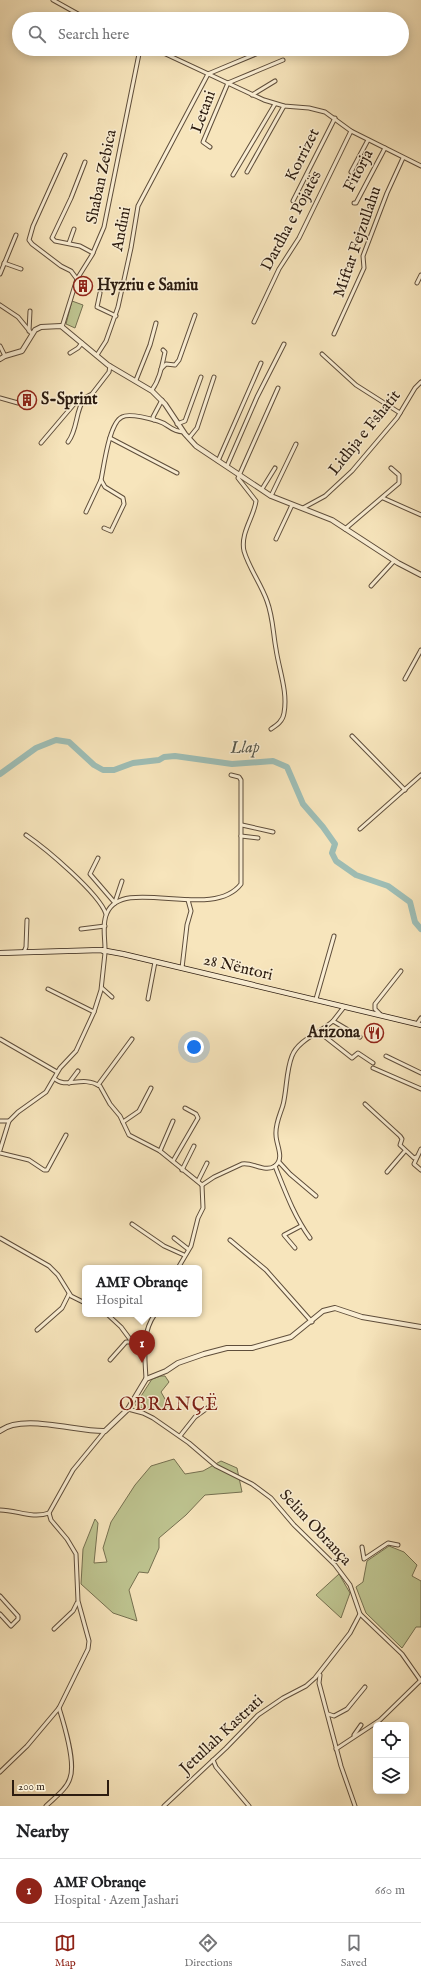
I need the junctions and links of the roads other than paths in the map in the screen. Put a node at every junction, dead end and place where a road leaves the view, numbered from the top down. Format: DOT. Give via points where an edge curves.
graph roads {
  1 [pos="53,0"];
  2 [pos="74,12"];
  3 [pos="139,56"];
  4 [pos="171,56"];
  5 [pos="251,56"];
  6 [pos="283,60"];
  7 [pos="208,74"];
  8 [pos="275,81"];
  9 [pos="228,83"];
  10 [pos="252,94"];
  11 [pos="275,104"];
  12 [pos="284,106"];
  13 [pos="335,118"];
  14 [pos="351,131"];
  15 [pos="368,140"];
  16 [pos="210,147"];
  17 [pos="385,148"];
  18 [pos="64,155"];
  19 [pos="403,158"];
  20 [pos="85,162"];
  21 [pos="421,166"];
  22 [pos="248,172"];
  23 [pos="351,172"];
  24 [pos="233,175"];
  25 [pos="292,201"];
  26 [pos="354,203"];
  27 [pos="74,229"];
  28 [pos="16,235"];
  29 [pos="69,244"];
  30 [pos="93,253"];
  31 [pos="4,264"];
  32 [pos="21,269"];
  33 [pos="0,274"];
  34 [pos="421,275"];
  35 [pos="77,279"];
  36 [pos="417,283"];
  37 [pos="100,293"];
  38 [pos="0,305"];
  39 [pos="30,311"];
  40 [pos="195,315"];
  41 [pos="116,316"];
  42 [pos="254,322"];
  43 [pos="156,323"];
  44 [pos="62,327"];
  45 [pos="30,332"];
  46 [pos="334,334"];
  47 [pos="82,342"];
  48 [pos="284,344"];
  49 [pos="0,346"];
  50 [pos="163,350"];
  51 [pos="70,353"];
  52 [pos="322,354"];
  53 [pos="97,355"];
  54 [pos="5,356"];
  55 [pos="0,359"];
  56 [pos="260,363"];
  57 [pos="110,366"];
  58 [pos="161,369"];
  59 [pos="201,377"];
  60 [pos="214,377"];
  61 [pos="136,380"];
  62 [pos="421,382"];
  63 [pos="278,388"];
  64 [pos="152,390"];
  65 [pos="0,398"];
  66 [pos="84,399"];
  67 [pos="162,400"];
  68 [pos="18,403"];
  69 [pos="400,414"];
  70 [pos="154,420"];
  71 [pos="177,424"];
  72 [pos="183,432"];
  73 [pos="110,438"];
  74 [pos="189,438"];
  75 [pos="68,442"];
  76 [pos="40,443"];
  77 [pos="296,444"];
  78 [pos="218,460"];
  79 [pos="227,466"];
  80 [pos="275,468"];
  81 [pos="391,468"];
  82 [pos="177,473"];
  83 [pos="239,474"];
  84 [pos="101,480"];
  85 [pos="262,490"];
  86 [pos="271,496"];
  87 [pos="383,498"];
  88 [pos="292,505"];
  89 [pos="303,508"];
  90 [pos="86,512"];
  91 [pos="421,515"];
  92 [pos="104,528"];
  93 [pos="345,529"];
  94 [pos="276,539"];
  95 [pos="394,561"];
  96 [pos="421,575"];
  97 [pos="371,586"];
  98 [pos="421,650"];
  99 [pos="405,679"];
  100 [pos="271,730"];
  101 [pos="352,736"];
  102 [pos="232,775"];
  103 [pos="421,775"];
  104 [pos="405,790"];
  105 [pos="242,825"];
  106 [pos="360,829"];
  107 [pos="273,832"];
  108 [pos="26,835"];
  109 [pos="241,836"];
  110 [pos="258,838"];
  111 [pos="98,858"];
  112 [pos="122,881"];
  113 [pos="188,900"];
  114 [pos="115,903"];
  115 [pos="106,914"];
  116 [pos="27,920"];
  117 [pos="105,926"];
  118 [pos="81,929"];
  119 [pos="334,936"];
  120 [pos="101,950"];
  121 [pos="0,953"];
  122 [pos="21,953"];
  123 [pos="154,962"];
  124 [pos="181,968"];
  125 [pos="401,971"];
  126 [pos="102,988"];
  127 [pos="48,989"];
  128 [pos="112,997"];
  129 [pos="148,999"];
  130 [pos="316,999"];
  131 [pos="344,1006"];
  132 [pos="94,1012"];
  133 [pos="381,1015"];
  134 [pos="421,1018"];
  135 [pos="333,1021"];
  136 [pos="419,1024"];
  137 [pos="319,1032"];
  138 [pos="360,1037"];
  139 [pos="0,1039"];
  140 [pos="132,1039"];
  141 [pos="386,1056"];
  142 [pos="373,1063"];
  143 [pos="373,1068"];
  144 [pos="78,1071"];
  145 [pos="57,1072"];
  146 [pos="421,1073"];
  147 [pos="55,1079"];
  148 [pos="69,1083"];
  149 [pos="98,1085"];
  150 [pos="151,1088"];
  151 [pos="421,1089"];
  152 [pos="365,1104"];
  153 [pos="184,1108"];
  154 [pos="0,1121"];
  155 [pos="9,1121"];
  156 [pos="172,1121"];
  157 [pos="123,1122"];
  158 [pos="66,1135"];
  159 [pos="194,1146"];
  160 [pos="421,1149"];
  161 [pos="0,1151"];
  162 [pos="405,1151"];
  163 [pos="161,1152"];
  164 [pos="416,1157"];
  165 [pos="173,1162"];
  166 [pos="279,1162"];
  167 [pos="207,1163"];
  168 [pos="275,1166"];
  169 [pos="182,1170"];
  170 [pos="421,1170"];
  171 [pos="387,1172"];
  172 [pos="198,1181"];
  173 [pos="202,1185"];
  174 [pos="316,1196"];
  175 [pos="132,1224"];
  176 [pos="301,1226"];
  177 [pos="0,1238"];
  178 [pos="174,1238"];
  179 [pos="310,1238"];
  180 [pos="230,1240"];
  181 [pos="295,1248"];
  182 [pos="188,1249"];
  183 [pos="184,1255"];
  184 [pos="179,1265"];
  185 [pos="69,1294"];
  186 [pos="82,1301"];
  187 [pos="110,1317"];
  188 [pos="154,1317"];
  189 [pos="312,1322"];
  190 [pos="421,1327"];
  191 [pos="37,1330"];
  192 [pos="133,1342"];
  193 [pos="110,1360"];
  194 [pos="145,1360"];
  195 [pos="146,1378"];
  196 [pos="212,1404"];
  197 [pos="128,1409"];
  198 [pos="0,1431"];
  199 [pos="105,1431"];
  200 [pos="180,1436"];
  201 [pos="0,1510"];
  202 [pos="49,1513"];
  203 [pos="398,1545"];
  204 [pos="362,1547"];
  205 [pos="0,1596"];
  206 [pos="78,1601"];
  207 [pos="0,1614"];
  208 [pos="360,1614"];
  209 [pos="54,1630"];
  210 [pos="320,1673"];
  211 [pos="421,1681"];
  212 [pos="365,1687"];
  213 [pos="58,1708"];
  214 [pos="328,1714"];
  215 [pos="361,1725"];
  216 [pos="353,1737"];
  217 [pos="336,1749"];
  218 [pos="214,1760"];
  219 [pos="0,1772"];
  220 [pos="46,1806"];
  221 [pos="164,1806"];
  222 [pos="249,1806"];
  223 [pos="355,1806"];
  1 -- 2 [label="street"];
  3 -- 30 [label="street, Shaban Zebica" via="107,219"];
  4 -- 7 [label="street, Korrizet"];
  5 -- 7 [label="street"];
  6 -- 9 [label="street"];
  7 -- 9 [label="street, Korrizet"];
  7 -- 41 [label="street, Andini" via="138,206"];
  8 -- 10 [label="street"];
  9 -- 10 [label="street, Korrizet"];
  9 -- 16 [label="street, Letani" via="203,142"];
  10 -- 11 [label="street, Korrizet"];
  11 -- 12 [label="street, Korrizet"];
  11 -- 24 [label="street"];
  12 -- 13 [label="street, Korrizet" via="309,108 325,112"];
  12 -- 22 [label="street"];
  13 -- 14 [label="street, Korrizet"];
  13 -- 25 [label="street, Korrizet"];
  14 -- 15 [label="street, Fitorja"];
  14 -- 42 [label="street, Dardha e Pojatës" via="299,238 279,269"];
  15 -- 17 [label="street, Fitorja"];
  15 -- 23 [label="street, Fitorja"];
  17 -- 19 [label="street, Fitorja"];
  17 -- 26 [label="street, Fitorja"];
  18 -- 35 [label="street" via="29,240 71,271"];
  19 -- 21 [label="street, Fitorja"];
  19 -- 46 [label="street, Miftar Fejzullahu" via="363,256 364,268"];
  20 -- 29 [label="street" via="52,238"];
  27 -- 29 [label="street"];
  28 -- 31 [label="street"];
  29 -- 30 [label="street"];
  30 -- 35 [label="street, Shaban Zebica"];
  31 -- 32 [label="street"];
  31 -- 33 [label="street"];
  34 -- 36 [label="street"];
  35 -- 44 [label="street, Shaban Zebica"];
  37 -- 41 [label="street" via="97,308"];
  38 -- 45 [label="street" via="18,317"];
  39 -- 45 [label="street"];
  40 -- 58 [label="street" via="179,360 175,365 166,364"];
  41 -- 53 [label="street, Andini"];
  43 -- 61 [label="street"];
  44 -- 45 [label="street" via="41,327"];
  44 -- 47 [label="street"];
  45 -- 54 [label="street" via="22,351"];
  47 -- 51 [label="street"];
  47 -- 53 [label="street"];
  48 -- 79 [label="street" via="257,397"];
  49 -- 54 [label="street"];
  50 -- 58 [label="street" via="165,352"];
  52 -- 69 [label="street" via="356,384"];
  53 -- 57 [label="street"];
  54 -- 55 [label="street"];
  56 -- 78 [label="street"];
  57 -- 61 [label="street"];
  57 -- 66 [label="street" via="109,372 92,394"];
  58 -- 64 [label="street"];
  59 -- 71 [label="street" via="185,421"];
  60 -- 74 [label="street" via="197,428"];
  61 -- 64 [label="street"];
  62 -- 69 [label="street, Lidhja e Fshatit"];
  63 -- 83 [label="street"];
  64 -- 67 [label="street"];
  65 -- 68 [label="street"];
  66 -- 75 [label="street" via="79,407 73,435"];
  66 -- 76 [label="street" via="75,403"];
  67 -- 70 [label="street" via="153,417"];
  67 -- 71 [label="street"];
  69 -- 89 [label="street, Lidhja e Fshatit" via="337,486"];
  70 -- 72 [label="street" via="163,422 174,431"];
  70 -- 73 [label="street" via="121,417 114,425"];
  71 -- 72 [label="street"];
  72 -- 74 [label="street"];
  73 -- 82 [label="street"];
  73 -- 84 [label="street"];
  74 -- 78 [label="street" via="196,446"];
  77 -- 86 [label="street"];
  78 -- 79 [label="street"];
  79 -- 83 [label="street"];
  80 -- 85 [label="street"];
  81 -- 87 [label="street" via="399,475 400,480"];
  83 -- 85 [label="street"];
  83 -- 100 [label="street" via="238,478 256,501 246,529 244,550 267,601 275,629 276,650 282,674 284,712 282,720"];
  84 -- 90 [label="street"];
  84 -- 92 [label="street" via="105,487 124,500 111,531"];
  85 -- 86 [label="street"];
  86 -- 88 [label="street"];
  87 -- 91 [label="street"];
  87 -- 93 [label="street"];
  88 -- 89 [label="street"];
  88 -- 94 [label="street"];
  89 -- 93 [label="street" via="332,520"];
  93 -- 95 [label="street"];
  95 -- 96 [label="street"];
  95 -- 97 [label="street"];
  98 -- 99 [label="street"];
  101 -- 104 [label="street"];
  102 -- 105 [label="street" via="241,780"];
  103 -- 104 [label="street"];
  104 -- 106 [label="street"];
  105 -- 107 [label="street"];
  105 -- 109 [label="street"];
  108 -- 115 [label="street" via="53,854 100,903"];
  109 -- 110 [label="street"];
  109 -- 113 [label="street" via="242,879 239,886 219,898"];
  111 -- 114 [label="street" via="90,874"];
  112 -- 114 [label="street"];
  113 -- 114 [label="street" via="135,896"];
  113 -- 124 [label="street" via="191,911"];
  114 -- 115 [label="street"];
  115 -- 117 [label="street"];
  116 -- 122 [label="street" via="26,951"];
  117 -- 118 [label="street"];
  117 -- 120 [label="street" via="105,949"];
  119 -- 130 [label="street"];
  120 -- 122 [label="main road, 28 Nëntori"];
  120 -- 123 [label="main road, 28 Nëntori"];
  120 -- 126 [label="street" via="105,953"];
  121 -- 122 [label="main road, 28 Nëntori"];
  123 -- 124 [label="main road, 28 Nëntori"];
  123 -- 129 [label="street"];
  124 -- 130 [label="main road, 28 Nëntori"];
  125 -- 133 [label="street" via="375,1004 375,1009"];
  126 -- 128 [label="street"];
  126 -- 132 [label="street"];
  127 -- 132 [label="street"];
  130 -- 131 [label="main road, 28 Nëntori"];
  131 -- 133 [label="main road, 28 Nëntori"];
  131 -- 135 [label="street"];
  132 -- 145 [label="street" via="76,1051"];
  133 -- 136 [label="main road, 28 Nëntori"];
  134 -- 136 [label="street, 28 Nëntori"];
  135 -- 137 [label="street"];
  135 -- 138 [label="street"];
  137 -- 142 [label="street" via="352,1058 358,1053"];
  137 -- 166 [label="street" via="298,1047 291,1058 276,1131"];
  139 -- 145 [label="street"];
  140 -- 149 [label="street"];
  141 -- 146 [label="street"];
  143 -- 151 [label="street"];
  144 -- 148 [label="street"];
  145 -- 147 [label="street"];
  147 -- 148 [label="street" via="60,1083"];
  147 -- 155 [label="street" via="46,1092"];
  148 -- 149 [label="street" via="82,1081"];
  149 -- 157 [label="street"];
  150 -- 157 [label="street" via="139,1111"];
  152 -- 162 [label="street" via="400,1136 400,1145"];
  153 -- 165 [label="street" via="196,1114 198,1118"];
  154 -- 155 [label="street"];
  155 -- 161 [label="street"];
  156 -- 163 [label="street"];
  157 -- 163 [label="street" via="129,1135"];
  158 -- 161 [label="street" via="47,1170 29,1160"];
  159 -- 169 [label="street"];
  160 -- 164 [label="street"];
  162 -- 164 [label="street"];
  162 -- 171 [label="street"];
  163 -- 165 [label="street"];
  164 -- 170 [label="street" via="414,1164"];
  165 -- 169 [label="street"];
  166 -- 168 [label="street"];
  166 -- 174 [label="street"];
  167 -- 172 [label="street"];
  168 -- 173 [label="street" via="266,1169 242,1164"];
  168 -- 176 [label="street"];
  169 -- 172 [label="street"];
  172 -- 173 [label="street"];
  173 -- 182 [label="street" via="203,1208"];
  175 -- 183 [label="street" via="164,1246"];
  176 -- 179 [label="street"];
  176 -- 181 [label="street" via="284,1235"];
  177 -- 185 [label="street" via="49,1266 58,1275"];
  178 -- 182 [label="street"];
  180 -- 189 [label="street" via="266,1270"];
  182 -- 183 [label="street"];
  183 -- 184 [label="street"];
  185 -- 186 [label="street"];
  185 -- 191 [label="street" via="62,1308"];
  187 -- 192 [label="street"];
  188 -- 194 [label="street" via="146,1336"];
  189 -- 190 [label="street" via="326,1310 335,1308 362,1317"];
  189 -- 195 [label="street" via="295,1334 275,1342 252,1348 227,1348 204,1354"];
  192 -- 193 [label="street" via="126,1342"];
  192 -- 194 [label="street"];
  194 -- 195 [label="street"];
  195 -- 197 [label="street"];
  196 -- 200 [label="street" via="195,1417"];
  197 -- 199 [label="street"];
  197 -- 200 [label="street, Selim Obrança" via="148,1416"];
  198 -- 199 [label="street" via="20,1423"];
  199 -- 202 [label="street" via="73,1470"];
  200 -- 208 [label="street, Selim Obrança" via="216,1466 252,1484 271,1498 335,1565 350,1585"];
  201 -- 202 [label="street" via="33,1516"];
  202 -- 206 [label="street" via="51,1520 76,1554"];
  203 -- 204 [label="street" via="388,1543 364,1559"];
  205 -- 207 [label="street" via="18,1619 10,1626"];
  206 -- 209 [label="street" via="74,1611"];
  206 -- 213 [label="street" via="89,1641 88,1649"];
  208 -- 210 [label="street, Jetullah Kastrati" via="350,1633"];
  208 -- 211 [label="street, Selim Obrança" via="402,1654"];
  210 -- 214 [label="street" via="319,1683"];
  210 -- 218 [label="street, Jetullah Kastrati" via="306,1686 258,1715"];
  211 -- 216 [label="street" via="380,1720"];
  212 -- 214 [label="street" via="343,1711 334,1716"];
  213 -- 219 [label="street" via="27,1746"];
  213 -- 220 [label="street" via="70,1754 71,1772 66,1785"];
  214 -- 217 [label="street"];
  215 -- 216 [label="street"];
  216 -- 217 [label="street"];
  217 -- 223 [label="street"];
  218 -- 221 [label="street, Jetullah Kastrati"];
  218 -- 222 [label="street" via="216,1766"];
}
